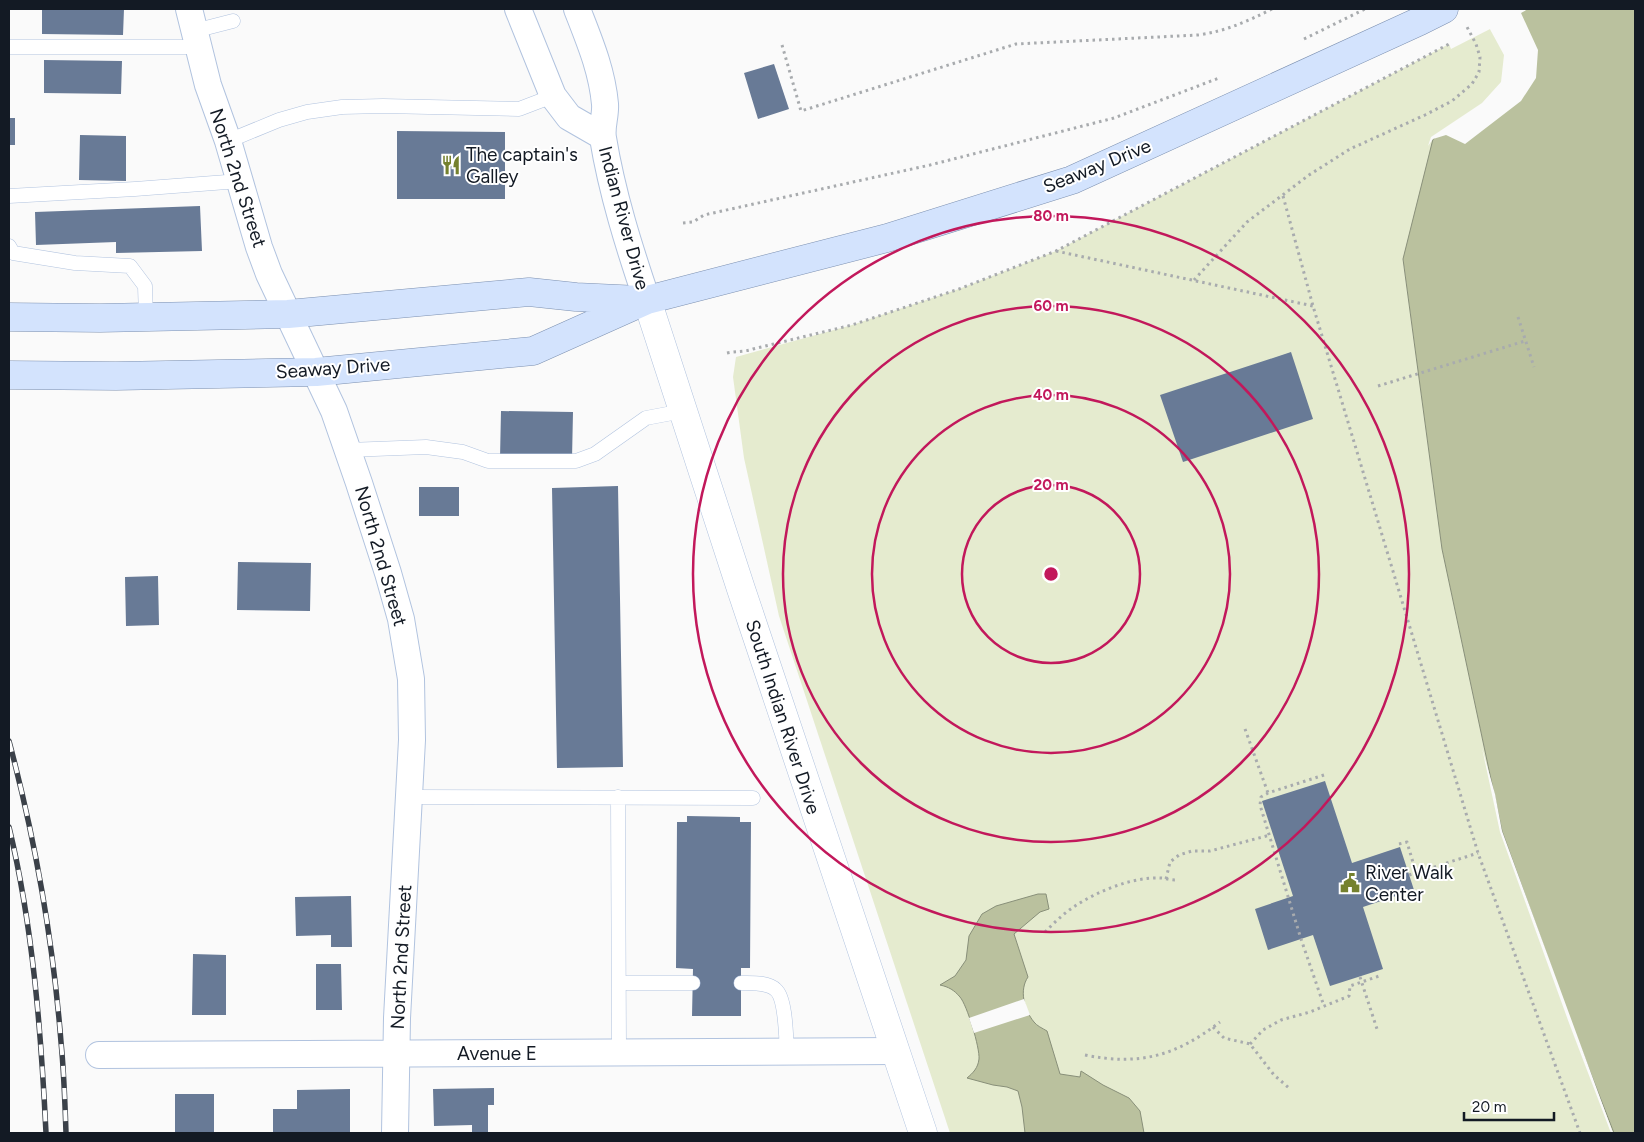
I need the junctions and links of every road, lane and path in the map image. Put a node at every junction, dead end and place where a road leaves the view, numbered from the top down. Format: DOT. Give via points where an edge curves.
graph roads {
  1 [pos="518,9"];
  2 [pos="577,9"];
  3 [pos="1272,9"];
  4 [pos="1365,9"];
  5 [pos="1454,16"];
  6 [pos="232,21"];
  7 [pos="194,29"];
  8 [pos="1296,43"];
  9 [pos="1449,44"];
  10 [pos="782,45"];
  11 [pos="9,47"];
  12 [pos="1220,78"];
  13 [pos="553,96"];
  14 [pos="602,136"];
  15 [pos="228,141"];
  16 [pos="240,181"];
  17 [pos="9,196"];
  18 [pos="1283,196"];
  19 [pos="683,223"];
  20 [pos="9,246"];
  21 [pos="1056,251"];
  22 [pos="1194,280"];
  23 [pos="647,300"];
  24 [pos="1313,306"];
  25 [pos="288,314"];
  26 [pos="9,317"];
  27 [pos="146,317"];
  28 [pos="1518,317"];
  29 [pos="1525,341"];
  30 [pos="727,353"];
  31 [pos="1534,367"];
  32 [pos="316,372"];
  33 [pos="9,375"];
  34 [pos="1378,386"];
  35 [pos="683,411"];
  36 [pos="348,450"];
  37 [pos="1245,729"];
  38 [pos="1324,775"];
  39 [pos="1268,793"];
  40 [pos="410,797"];
  41 [pos="618,797"];
  42 [pos="753,798"];
  43 [pos="1270,835"];
  44 [pos="1399,844"];
  45 [pos="1478,853"];
  46 [pos="1416,872"];
  47 [pos="1409,875"];
  48 [pos="1166,879"];
  49 [pos="1176,880"];
  50 [pos="1420,883"];
  51 [pos="1045,932"];
  52 [pos="1382,976"];
  53 [pos="1360,977"];
  54 [pos="1362,982"];
  55 [pos="619,983"];
  56 [pos="693,983"];
  57 [pos="741,983"];
  58 [pos="1324,1006"];
  59 [pos="1220,1022"];
  60 [pos="1214,1026"];
  61 [pos="1377,1028"];
  62 [pos="1250,1044"];
  63 [pos="895,1051"];
  64 [pos="619,1052"];
  65 [pos="787,1052"];
  66 [pos="396,1054"];
  67 [pos="100,1055"];
  68 [pos="1085,1055"];
  69 [pos="1289,1088"];
  70 [pos="395,1133"];
  71 [pos="923,1133"];
  72 [pos="1580,1133"];
  1 -- 13 [label="street, Indian River Drive"];
  2 -- 14 [label="street, Indian River Drive" via="601,77 605,106"];
  3 -- 10 [label="path" via="1243,24 1198,36 1016,44 802,111"];
  4 -- 8 [label="path"];
  5 -- 18 [label="path" via="1476,44 1480,57 1479,72 1472,84 1452,101 1350,149"];
  5 -- 23 [label="main road, Seaway Drive" via="1420,21 1072,180 887,238"];
  6 -- 7 [label="lane"];
  7 -- 11 [label="lane"];
  7 -- 15 [label="street, North 2nd Street" via="208,85"];
  9 -- 21 [label="path"];
  12 -- 19 [label="path" via="1114,118 930,165 704,215 693,222"];
  13 -- 14 [label="street, Indian River Drive" via="569,117"];
  13 -- 15 [label="lane" via="519,109 342,107 279,120"];
  14 -- 23 [label="street, Indian River Drive" via="624,231"];
  15 -- 16 [label="street, North 2nd Street"];
  16 -- 17 [label="lane"];
  16 -- 25 [label="street, North 2nd Street" via="269,274"];
  18 -- 22 [label="path" via="1247,222"];
  18 -- 24 [label="path"];
  20 -- 27 [label="lane" via="13,253 75,263 130,266 144,286"];
  21 -- 22 [label="path"];
  21 -- 30 [label="path" via="959,289 852,325 743,353"];
  22 -- 24 [label="path"];
  23 -- 25 [label="main road, Seaway Drive" via="529,292"];
  23 -- 32 [label="main road, Seaway Drive" via="533,351"];
  23 -- 35 [label="street, South Indian River Drive"];
  24 -- 45 [label="path"];
  25 -- 27 [label="main road, Seaway Drive"];
  25 -- 32 [label="street, North 2nd Street"];
  26 -- 27 [label="main road, Seaway Drive"];
  28 -- 29 [label="path"];
  29 -- 31 [label="path"];
  29 -- 34 [label="path"];
  32 -- 33 [label="main road, Seaway Drive"];
  32 -- 36 [label="street, North 2nd Street"];
  35 -- 36 [label="lane" via="646,418 595,454 576,461 488,461 463,452 426,447"];
  35 -- 63 [label="street, South Indian River Drive"];
  36 -- 40 [label="street, North 2nd Street" via="401,619 411,679"];
  37 -- 39 [label="path"];
  38 -- 39 [label="path"];
  39 -- 43 [label="path" via="1261,797 1260,805"];
  40 -- 41 [label="lane"];
  40 -- 66 [label="street, North 2nd Street"];
  41 -- 42 [label="lane"];
  41 -- 55 [label="lane"];
  43 -- 48 [label="path" via="1210,851 1178,855 1170,862"];
  43 -- 58 [label="path"];
  44 -- 46 [label="path" via="1407,842"];
  45 -- 46 [label="path"];
  45 -- 72 [label="path"];
  46 -- 47 [label="path"];
  46 -- 50 [label="path"];
  48 -- 49 [label="path"];
  48 -- 51 [label="path" via="1144,879 1103,892 1074,907"];
  52 -- 54 [label="path"];
  53 -- 54 [label="path"];
  54 -- 58 [label="path" via="1350,986 1349,996"];
  54 -- 61 [label="path"];
  55 -- 56 [label="lane"];
  55 -- 64 [label="lane"];
  57 -- 65 [label="lane" via="763,984 776,990 783,1003"];
  58 -- 62 [label="path" via="1281,1020 1263,1030"];
  59 -- 60 [label="path"];
  60 -- 62 [label="path" via="1224,1038"];
  60 -- 68 [label="path" via="1184,1046 1155,1056 1117,1060"];
  62 -- 69 [label="path" via="1274,1075"];
  63 -- 65 [label="street, Avenue E"];
  63 -- 71 [label="street, South Indian River Drive"];
  64 -- 65 [label="street, Avenue E"];
  64 -- 66 [label="street, Avenue E"];
  66 -- 67 [label="street, Avenue E"];
  66 -- 70 [label="street, North 2nd Street"];
}
